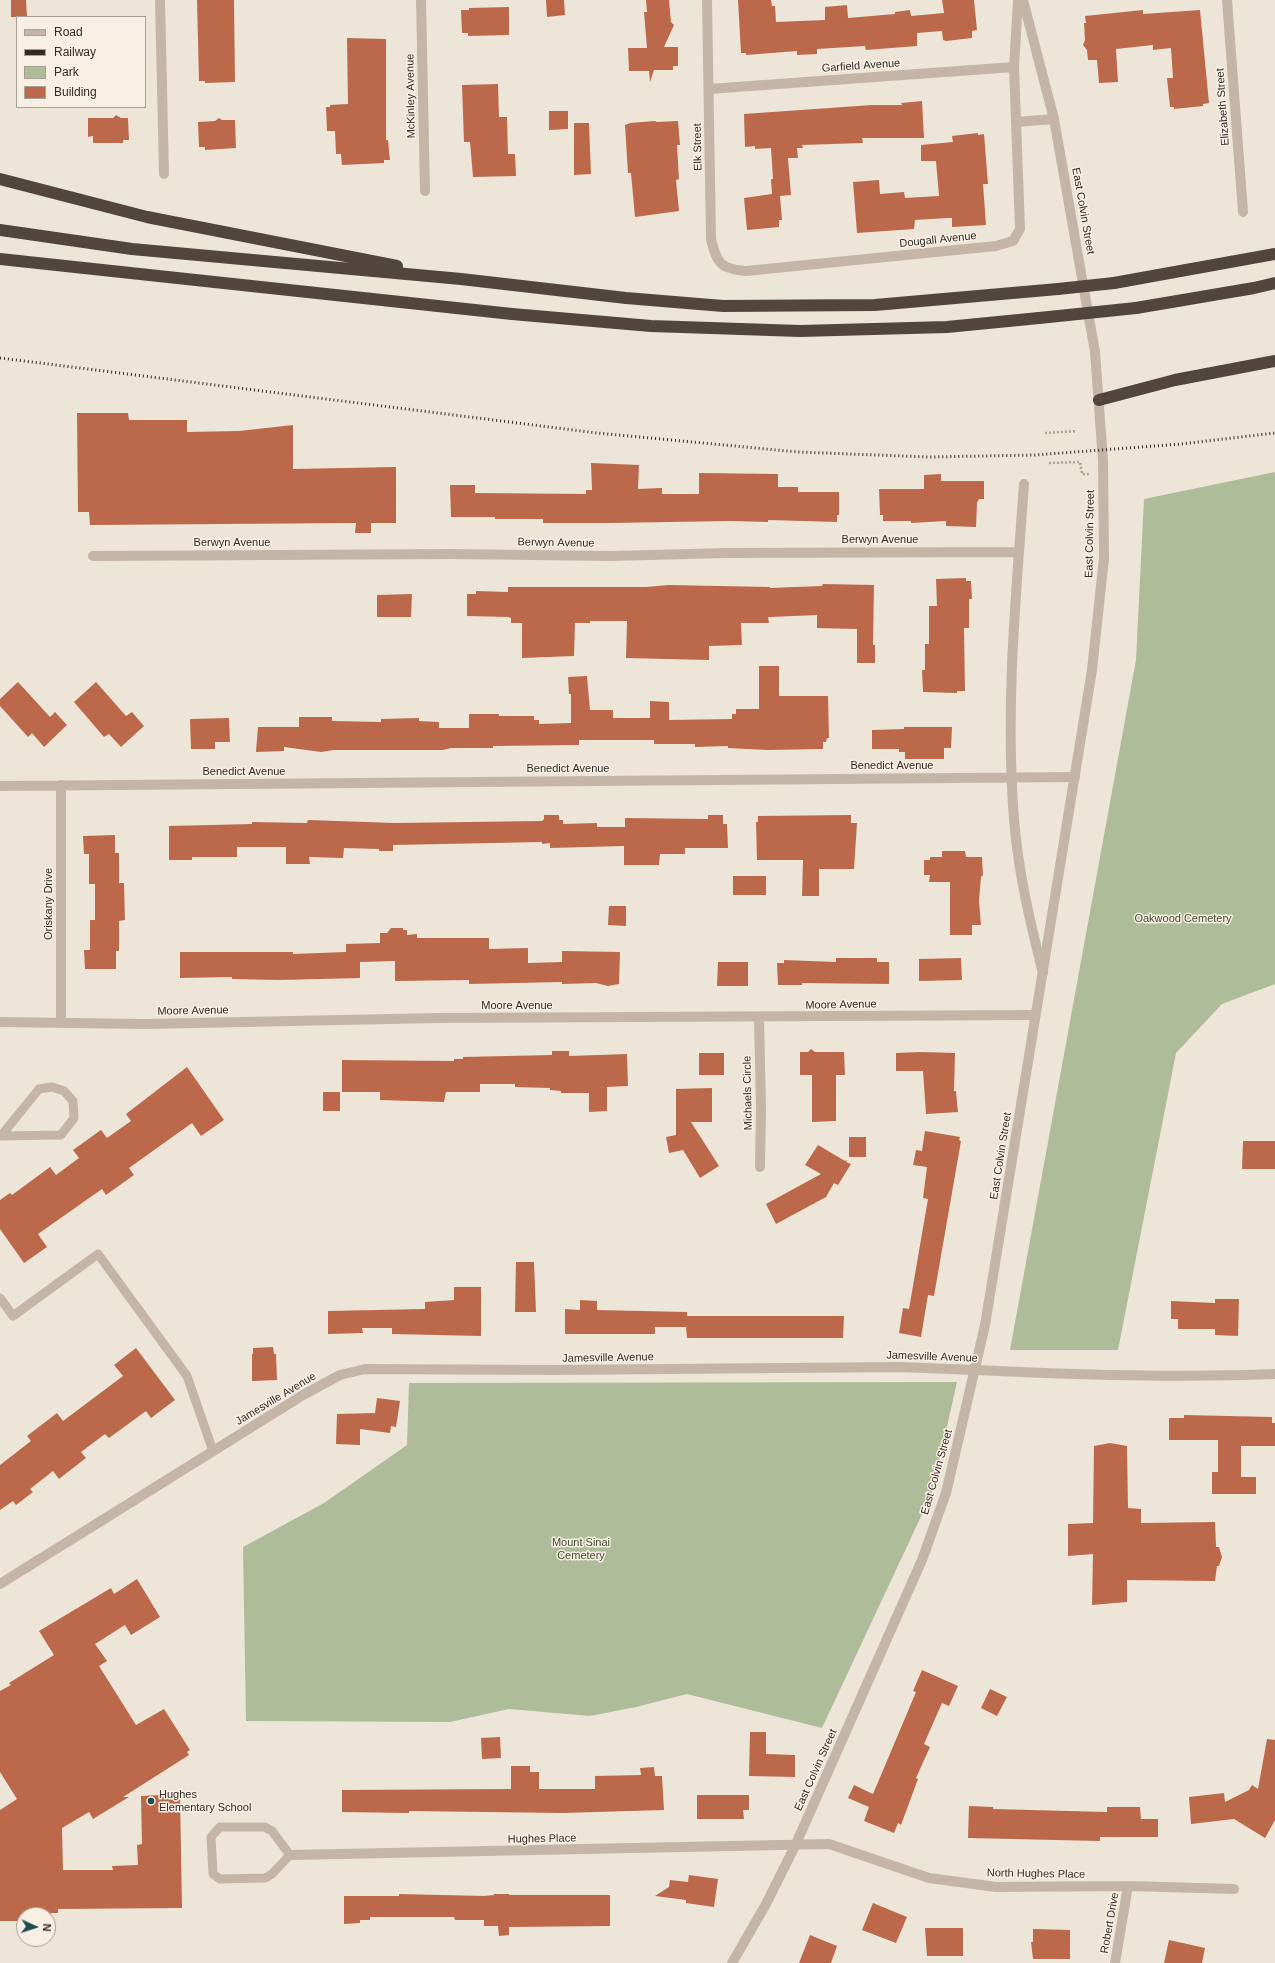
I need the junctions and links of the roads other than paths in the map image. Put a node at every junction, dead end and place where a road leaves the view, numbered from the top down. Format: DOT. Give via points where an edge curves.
graph roads {
  1 [pos="160,0"];
  2 [pos="421,0"];
  3 [pos="707,0"];
  4 [pos="1018,0"];
  5 [pos="1023,0"];
  6 [pos="1227,0"];
  7 [pos="1014,67"];
  8 [pos="709,89"];
  9 [pos="1054,119"];
  10 [pos="1016,122"];
  11 [pos="164,174"];
  12 [pos="0,179"];
  13 [pos="425,191"];
  14 [pos="1243,212"];
  15 [pos="0,230"];
  16 [pos="1275,254"];
  17 [pos="0,259"];
  18 [pos="746,271"];
  19 [pos="461,279"];
  20 [pos="1275,283"];
  21 [pos="1275,361"];
  22 [pos="1099,400"];
  23 [pos="1024,484"];
  24 [pos="1019,552"];
  25 [pos="93,556"];
  26 [pos="1075,777"];
  27 [pos="1012,778"];
  28 [pos="61,785"];
  29 [pos="0,786"];
  30 [pos="1043,973"];
  31 [pos="1035,1015"];
  32 [pos="759,1018"];
  33 [pos="0,1022"];
  34 [pos="61,1023"];
  35 [pos="1,1136"];
  36 [pos="760,1168"];
  37 [pos="0,1298"];
  38 [pos="976,1370"];
  39 [pos="1275,1374"];
  40 [pos="213,1451"];
  41 [pos="0,1584"];
  42 [pos="794,1846"];
  43 [pos="290,1855"];
  44 [pos="1128,1886"];
  45 [pos="1234,1889"];
  46 [pos="732,1963"];
  47 [pos="1115,1963"];
  1 -- 11 [label="street"];
  2 -- 13 [label="street, McKinley Avenue"];
  3 -- 8 [label="street, Elk Street"];
  4 -- 7 [label="street"];
  5 -- 9 [label="street, East Colvin Street"];
  6 -- 14 [label="street, Elizabeth Street"];
  7 -- 8 [label="street, Garfield Avenue"];
  7 -- 10 [label="street"];
  8 -- 18 [label="street, Elk Street" via="711,239 716,259 722,265 731,270"];
  9 -- 10 [label="street"];
  9 -- 22 [label="street, East Colvin Street" via="1095,352"];
  10 -- 18 [label="street, Dougall Avenue" via="1020,229 1013,241 996,246"];
  12 -- 19 [label="highway" via="147,217"];
  15 -- 19 [label="highway" via="132,249"];
  16 -- 19 [label="highway, bridge" via="1114,283 875,305 723,306"];
  17 -- 20 [label="highway, bridge" via="650,326 816,330 947,327 1039,318 1136,308"];
  21 -- 22 [label="highway" via="1175,380"];
  22 -- 26 [label="street, East Colvin Street" via="1103,461 1104,558 1092,670"];
  23 -- 24 [label="street, East Colvin Street"];
  24 -- 25 [label="street, Berwyn Avenue" via="611,556"];
  24 -- 27 [label="street, East Colvin Street" via="1012,696"];
  26 -- 27 [label="street, Benedict Avenue"];
  26 -- 30 [label="street, East Colvin Street"];
  27 -- 28 [label="street, Benedict Avenue"];
  27 -- 30 [label="street, East Colvin Street" via="1022,888"];
  28 -- 29 [label="street, Benedict Avenue"];
  28 -- 34 [label="street, Oriskany Drive"];
  30 -- 31 [label="street, East Colvin Street"];
  31 -- 32 [label="street, Moore Avenue"];
  31 -- 38 [label="street, East Colvin Street"];
  32 -- 34 [label="street, Moore Avenue" via="438,1018 145,1024"];
  32 -- 36 [label="street, Michaels Circle"];
  33 -- 34 [label="street, Moore Avenue"];
  35 -- 35 [label="lane" via="61,1135 74,1118 73,1102 64,1091 52,1087 39,1089"];
  37 -- 40 [label="lane" via="14,1316 98,1254 187,1376"];
  38 -- 39 [label="street, Jamesville Avenue" via="1064,1374"];
  38 -- 40 [label="street, Jamesville Avenue" via="899,1367 365,1369 340,1375"];
  38 -- 42 [label="street, East Colvin Street" via="946,1493 922,1560"];
  40 -- 41 [label="street, Jamesville Avenue"];
  42 -- 43 [label="street, Hughes Place"];
  42 -- 44 [label="street, North Hughes Place" via="829,1844 929,1878 996,1887"];
  42 -- 46 [label="street, East Colvin Street" via="766,1904"];
  43 -- 43 [label="lane" via="265,1878 220,1879 213,1874 211,1837 220,1827 265,1826 272,1831"];
  44 -- 45 [label="street, North Hughes Place"];
  44 -- 47 [label="street, Robert Drive"];
}
